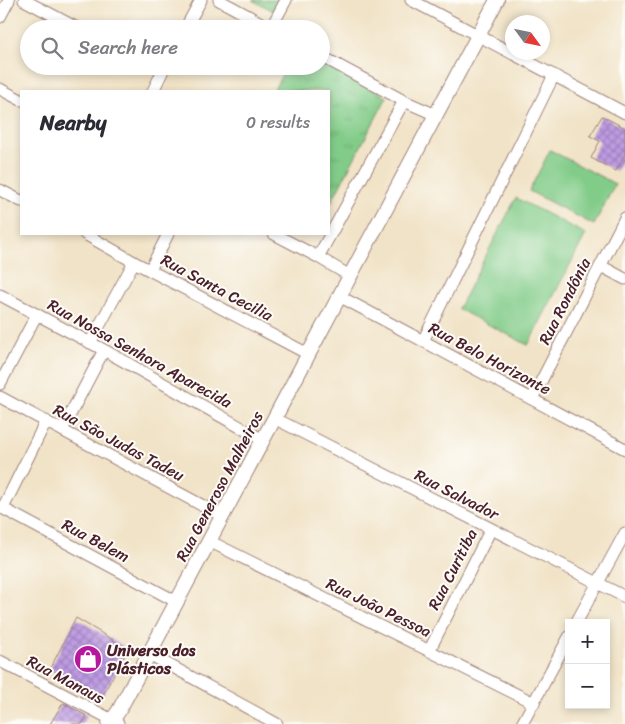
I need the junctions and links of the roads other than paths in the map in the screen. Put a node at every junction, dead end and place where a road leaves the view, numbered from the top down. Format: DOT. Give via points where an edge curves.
graph roads {
  1 [pos="9,0"];
  2 [pos="24,0"];
  3 [pos="201,0"];
  4 [pos="219,0"];
  5 [pos="286,0"];
  6 [pos="411,0"];
  7 [pos="497,0"];
  8 [pos="0,17"];
  9 [pos="63,20"];
  10 [pos="190,20"];
  11 [pos="257,20"];
  12 [pos="276,20"];
  13 [pos="478,35"];
  14 [pos="330,61"];
  15 [pos="158,75"];
  16 [pos="554,75"];
  17 [pos="0,89"];
  18 [pos="153,90"];
  19 [pos="20,99"];
  20 [pos="404,101"];
  21 [pos="625,113"];
  22 [pos="436,115"];
  23 [pos="0,190"];
  24 [pos="20,200"];
  25 [pos="625,218"];
  26 [pos="87,235"];
  27 [pos="168,235"];
  28 [pos="276,235"];
  29 [pos="318,257"];
  30 [pos="134,262"];
  31 [pos="601,266"];
  32 [pos="150,270"];
  33 [pos="350,276"];
  34 [pos="625,279"];
  35 [pos="0,295"];
  36 [pos="339,296"];
  37 [pos="37,314"];
  38 [pos="423,341"];
  39 [pos="90,343"];
  40 [pos="104,350"];
  41 [pos="308,354"];
  42 [pos="0,384"];
  43 [pos="0,397"];
  44 [pos="532,399"];
  45 [pos="274,418"];
  46 [pos="46,421"];
  47 [pos="62,430"];
  48 [pos="263,440"];
  49 [pos="625,449"];
  50 [pos="2,507"];
  51 [pos="222,516"];
  52 [pos="491,530"];
  53 [pos="625,533"];
  54 [pos="209,541"];
  55 [pos="598,583"];
  56 [pos="625,597"];
  57 [pos="177,602"];
  58 [pos="578,619"];
  59 [pos="565,645"];
  60 [pos="429,650"];
  61 [pos="149,654"];
  62 [pos="0,662"];
  63 [pos="534,703"];
  64 [pos="115,721"];
  65 [pos="277,724"];
  66 [pos="522,724"];
  1 -- 8 [label="street"];
  2 -- 9 [label="street"];
  3 -- 10 [label="street"];
  4 -- 11 [label="street"];
  5 -- 12 [label="street"];
  6 -- 13 [label="street"];
  7 -- 13 [label="street, Rua Generoso Malheiros"];
  13 -- 16 [label="street"];
  13 -- 22 [label="street, Rua Generoso Malheiros"];
  14 -- 20 [label="street"];
  15 -- 18 [label="street"];
  16 -- 21 [label="street"];
  16 -- 38 [label="street"];
  17 -- 19 [label="street"];
  20 -- 22 [label="street"];
  20 -- 29 [label="street"];
  22 -- 33 [label="street, Rua Generoso Malheiros"];
  23 -- 24 [label="street"];
  25 -- 31 [label="street, Rua Rondônia"];
  26 -- 30 [label="street, Rua Santa Cecilia"];
  27 -- 32 [label="street"];
  28 -- 29 [label="street"];
  29 -- 33 [label="street"];
  30 -- 32 [label="street, Rua Santa Cecilia"];
  30 -- 39 [label="street"];
  31 -- 34 [label="street"];
  31 -- 44 [label="street, Rua Rondônia"];
  32 -- 41 [label="street, Rua Santa Cecilia"];
  33 -- 36 [label="street, Rua Generoso Malheiros"];
  35 -- 37 [label="street, Rua Nossa Senhora Aparecida"];
  36 -- 38 [label="street, Rua Belo Horizonte"];
  36 -- 41 [label="street, Rua Generoso Malheiros"];
  37 -- 39 [label="street, Rua Nossa Senhora Aparecida"];
  37 -- 42 [label="street"];
  38 -- 44 [label="street, Rua Belo Horizonte"];
  39 -- 40 [label="street, Rua Nossa Senhora Aparecida"];
  40 -- 47 [label="street"];
  40 -- 48 [label="street, Rua Nossa Senhora Aparecida"];
  41 -- 45 [label="street, Rua Generoso Malheiros"];
  43 -- 46 [label="street, Rua São Judas Tadeu"];
  44 -- 49 [label="street, Rua Belo Horizonte"];
  45 -- 48 [label="street, Rua Generoso Malheiros"];
  45 -- 52 [label="street, Rua Salvador"];
  46 -- 47 [label="street, Rua São Judas Tadeu"];
  46 -- 50 [label="street"];
  47 -- 51 [label="street, Rua São Judas Tadeu"];
  48 -- 51 [label="street, Rua Generoso Malheiros"];
  50 -- 57 [label="street, Rua Belem"];
  51 -- 54 [label="street, Rua Generoso Malheiros"];
  52 -- 55 [label="street, Rua Salvador"];
  52 -- 60 [label="street, Rua Curitiba"];
  53 -- 55 [label="street"];
  54 -- 57 [label="street, Rua Generoso Malheiros"];
  54 -- 60 [label="street, Rua João Pessoa"];
  55 -- 56 [label="street, Rua Salvador"];
  55 -- 58 [label="street"];
  57 -- 61 [label="street, Rua Generoso Malheiros"];
  59 -- 63 [label="street"];
  60 -- 63 [label="street, Rua João Pessoa"];
  61 -- 64 [label="street, Rua Generoso Malheiros"];
  61 -- 65 [label="street"];
  62 -- 64 [label="street, Rua Manaus"];
  63 -- 66 [label="street"];
}
